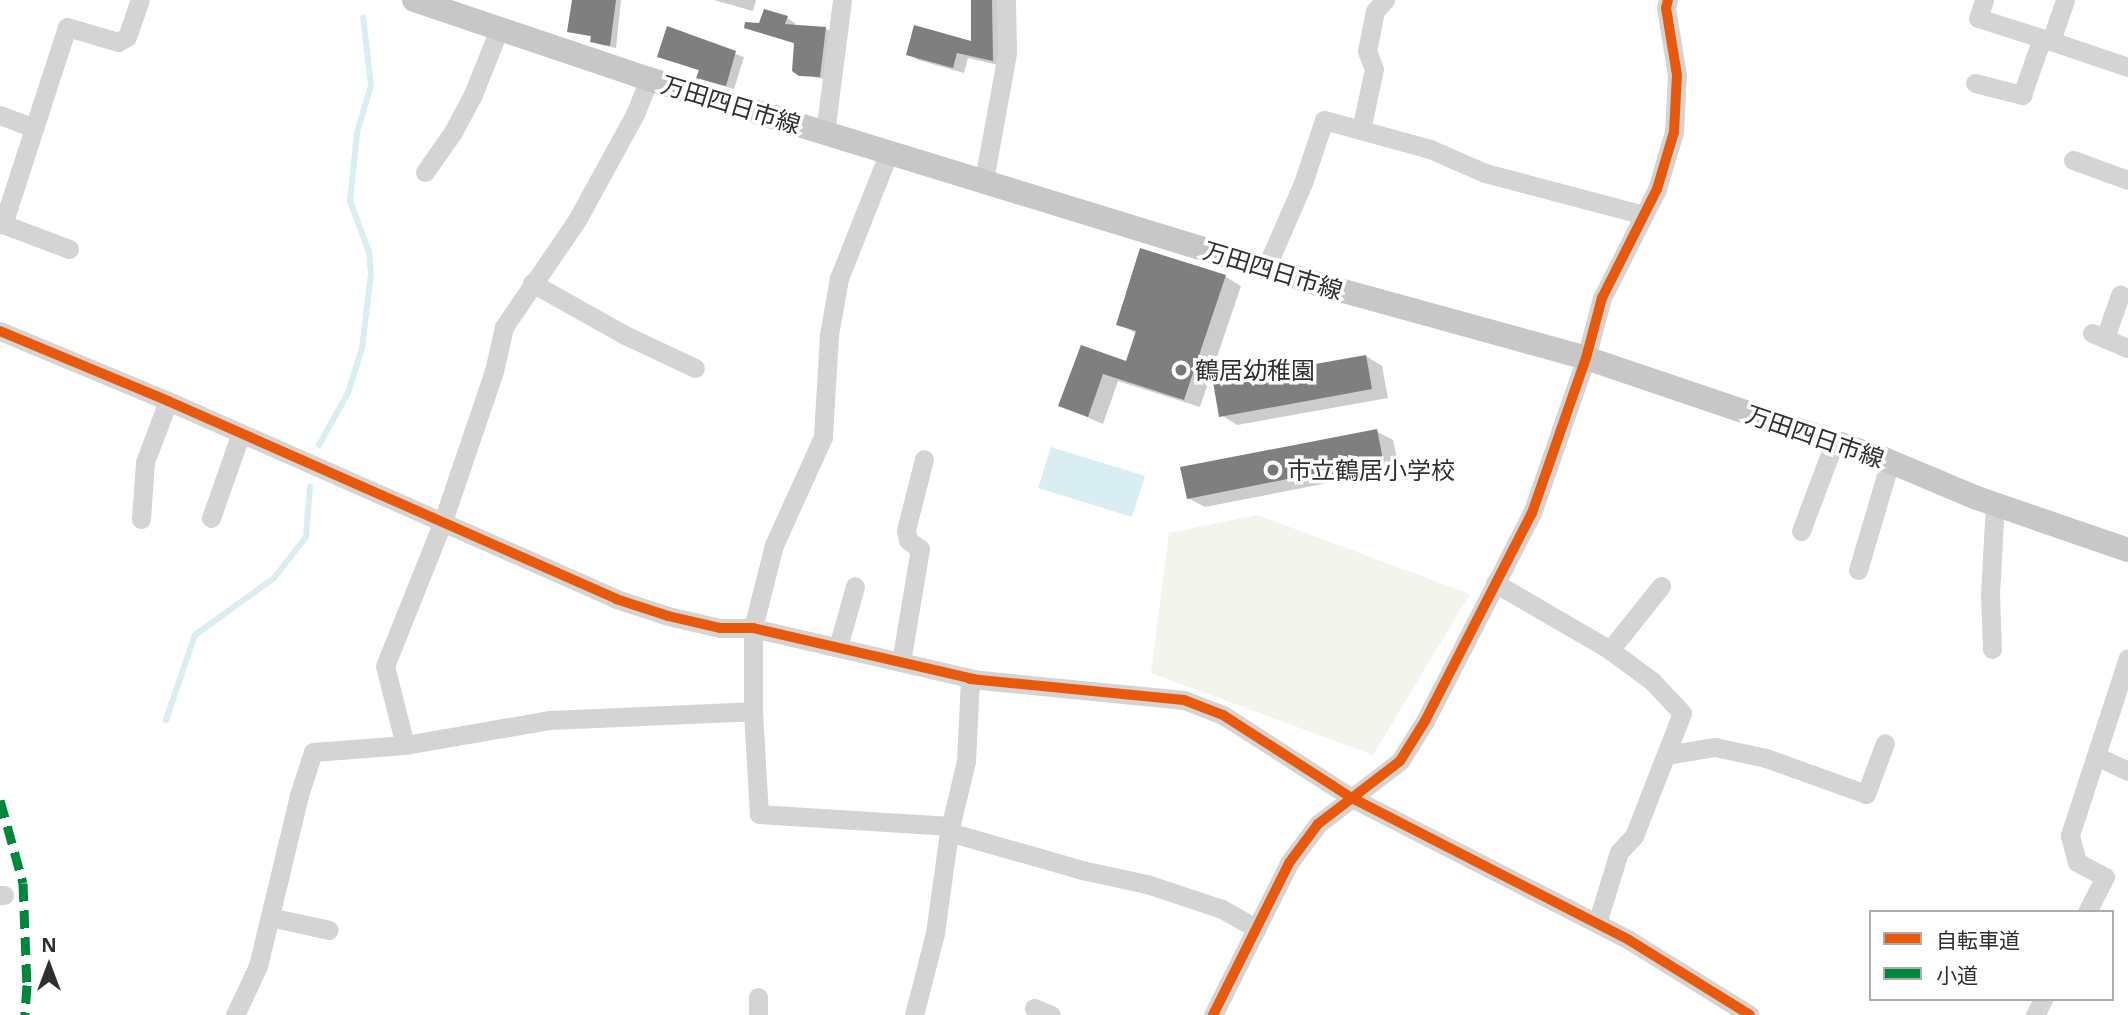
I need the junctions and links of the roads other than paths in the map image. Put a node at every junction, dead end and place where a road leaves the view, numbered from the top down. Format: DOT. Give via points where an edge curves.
graph roads {
  1 [pos="140,0"];
  2 [pos="414,0"];
  3 [pos="842,0"];
  4 [pos="1006,0"];
  5 [pos="1385,0"];
  6 [pos="1668,0"];
  7 [pos="1984,0"];
  8 [pos="2065,0"];
  9 [pos="447,5"];
  10 [pos="499,29"];
  11 [pos="2047,39"];
  12 [pos="2128,66"];
  13 [pos="649,79"];
  14 [pos="1975,83"];
  15 [pos="0,115"];
  16 [pos="34,128"];
  17 [pos="1361,130"];
  18 [pos="825,133"];
  19 [pos="888,152"];
  20 [pos="2073,160"];
  21 [pos="425,172"];
  22 [pos="984,180"];
  23 [pos="2128,180"];
  24 [pos="1644,215"];
  25 [pos="69,249"];
  26 [pos="1266,268"];
  27 [pos="532,283"];
  28 [pos="2120,295"];
  29 [pos="0,331"];
  30 [pos="2128,348"];
  31 [pos="1586,358"];
  32 [pos="695,368"];
  33 [pos="168,401"];
  34 [pos="241,433"];
  35 [pos="1834,443"];
  36 [pos="924,459"];
  37 [pos="1890,462"];
  38 [pos="1995,504"];
  39 [pos="211,518"];
  40 [pos="141,519"];
  41 [pos="443,521"];
  42 [pos="1801,531"];
  43 [pos="2128,550"];
  44 [pos="1858,570"];
  45 [pos="1495,583"];
  46 [pos="855,586"];
  47 [pos="1661,586"];
  48 [pos="753,628"];
  49 [pos="838,647"];
  50 [pos="1993,649"];
  51 [pos="1610,650"];
  52 [pos="2128,658"];
  53 [pos="901,662"];
  54 [pos="970,679"];
  55 [pos="2121,704"];
  56 [pos="753,710"];
  57 [pos="1885,743"];
  58 [pos="405,745"];
  59 [pos="1666,755"];
  60 [pos="2096,756"];
  61 [pos="2128,771"];
  62 [pos="1352,798"];
  63 [pos="950,829"];
  64 [pos="2088,910"];
  65 [pos="270,917"];
  66 [pos="1597,923"];
  67 [pos="1257,929"];
  68 [pos="329,930"];
  69 [pos="235,1015"];
  70 [pos="915,1015"];
  71 [pos="1213,1015"];
  72 [pos="1750,1015"];
  1 -- 16 [label="street" via="127,37 118,42 66,27"];
  2 -- 9 [label="main road, 万田四日市線"];
  3 -- 18 [label="street"];
  4 -- 22 [label="street" via="1007,53"];
  5 -- 17 [label="street" via="1375,11 1367,51 1374,69"];
  6 -- 24 [label="street" via="1677,75 1674,132"];
  7 -- 11 [label="street" via="1978,18"];
  8 -- 11 [label="street"];
  9 -- 10 [label="main road, 万田四日市線"];
  10 -- 13 [label="main road, 万田四日市線"];
  10 -- 21 [label="street" via="472,97"];
  11 -- 12 [label="street"];
  11 -- 14 [label="street" via="2022,96"];
  13 -- 18 [label="main road, 万田四日市線"];
  13 -- 27 [label="street" via="577,220"];
  15 -- 16 [label="street"];
  16 -- 25 [label="street" via="3,224"];
  17 -- 24 [label="street" via="1430,149 1485,173"];
  17 -- 26 [label="street" via="1324,120"];
  18 -- 19 [label="main road, 万田四日市線"];
  19 -- 22 [label="main road, 万田四日市線"];
  19 -- 48 [label="street" via="839,278 829,335 823,437 774,545"];
  20 -- 23 [label="street"];
  22 -- 26 [label="main road, 万田四日市線"];
  24 -- 31 [label="street" via="1602,298"];
  26 -- 31 [label="main road, 万田四日市線"];
  27 -- 32 [label="street"];
  27 -- 41 [label="street" via="504,327 494,371"];
  28 -- 30 [label="street" via="2098,336"];
  29 -- 33 [label="street"];
  31 -- 35 [label="main road, 万田四日市線"];
  31 -- 45 [label="street" via="1532,513"];
  33 -- 34 [label="street"];
  33 -- 40 [label="street" via="145,462"];
  34 -- 39 [label="street"];
  34 -- 41 [label="street"];
  35 -- 37 [label="main road, 万田四日市線"];
  35 -- 42 [label="street"];
  36 -- 53 [label="street" via="906,530 908,540 920,549"];
  37 -- 38 [label="main road, 万田四日市線"];
  37 -- 44 [label="street"];
  38 -- 43 [label="main road, 万田四日市線"];
  38 -- 50 [label="street" via="1990,594"];
  41 -- 48 [label="street" via="617,600 720,628"];
  41 -- 58 [label="street" via="385,666"];
  45 -- 51 [label="street"];
  45 -- 62 [label="street" via="1400,761"];
  46 -- 49 [label="street"];
  47 -- 51 [label="street"];
  48 -- 49 [label="street"];
  48 -- 56 [label="street"];
  49 -- 53 [label="street"];
  51 -- 59 [label="street" via="1652,681 1682,713"];
  52 -- 55 [label="street"];
  53 -- 54 [label="street" via="974,679"];
  54 -- 62 [label="street" via="1184,700 1223,715"];
  54 -- 63 [label="street" via="966,761"];
  55 -- 60 [label="street"];
  56 -- 58 [label="street" via="550,720"];
  56 -- 63 [label="street" via="759,814"];
  57 -- 59 [label="street" via="1866,794 1766,758 1715,747"];
  58 -- 65 [label="street" via="313,752"];
  59 -- 66 [label="street" via="1634,836 1619,852"];
  60 -- 61 [label="street"];
  60 -- 64 [label="street" via="2070,835 2077,862 2105,877"];
  62 -- 66 [label="street"];
  62 -- 67 [label="street" via="1318,824 1289,863"];
  63 -- 67 [label="street" via="1082,870 1147,884 1222,909"];
  63 -- 70 [label="street" via="935,933"];
  65 -- 68 [label="street"];
  65 -- 69 [label="street" via="258,966"];
  66 -- 72 [label="street"];
  67 -- 71 [label="street"];
}
